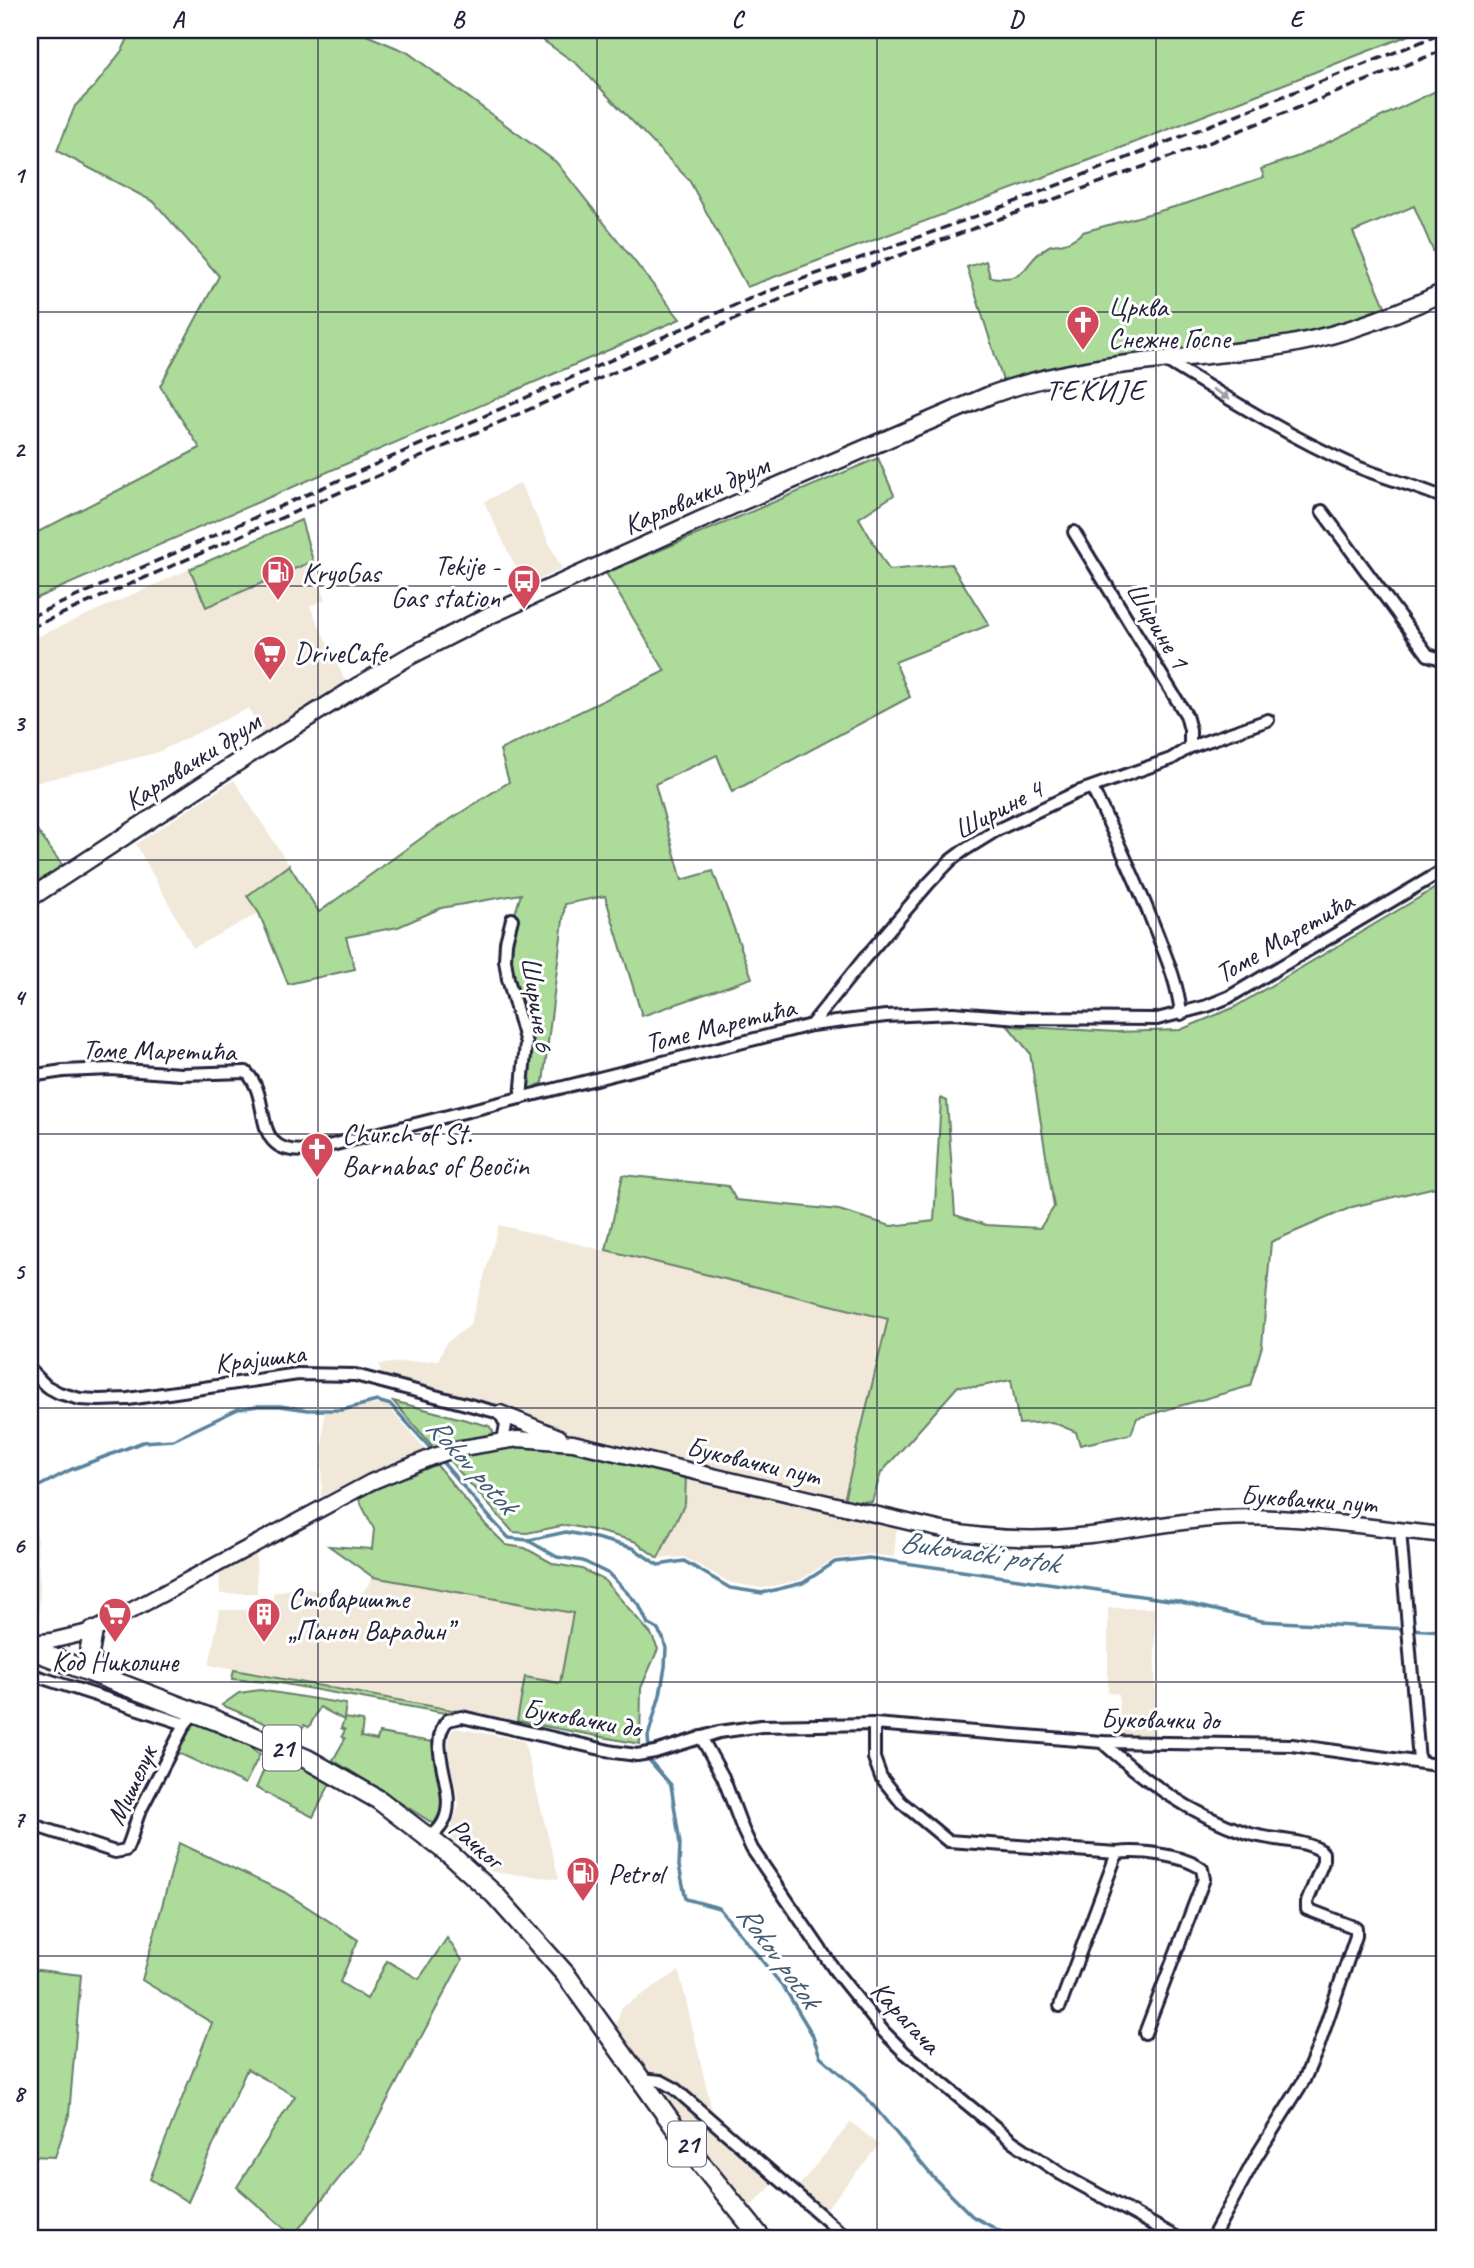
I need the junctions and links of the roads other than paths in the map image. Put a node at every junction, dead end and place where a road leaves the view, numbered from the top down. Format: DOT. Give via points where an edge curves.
graph roads {
  1 [pos="1444,292"];
  2 [pos="1163,359"];
  3 [pos="1444,498"];
  4 [pos="1322,511"];
  5 [pos="1074,532"];
  6 [pos="1444,656"];
  7 [pos="1268,720"];
  8 [pos="1190,747"];
  9 [pos="1092,788"];
  10 [pos="1444,870"];
  11 [pos="30,898"];
  12 [pos="512,919"];
  13 [pos="1181,1014"];
  14 [pos="811,1025"];
  15 [pos="30,1076"];
  16 [pos="521,1098"];
  17 [pos="30,1370"];
  18 [pos="500,1413"];
  19 [pos="499,1442"];
  20 [pos="573,1443"];
  21 [pos="1400,1530"];
  22 [pos="1444,1535"];
  23 [pos="93,1631"];
  24 [pos="30,1643"];
  25 [pos="30,1649"];
  26 [pos="30,1674"];
  27 [pos="96,1674"];
  28 [pos="190,1718"];
  29 [pos="874,1724"];
  30 [pos="701,1737"];
  31 [pos="1102,1742"];
  32 [pos="1419,1761"];
  33 [pos="1444,1766"];
  34 [pos="30,1824"];
  35 [pos="430,1838"];
  36 [pos="1117,1853"];
  37 [pos="1060,2006"];
  38 [pos="1145,2033"];
  39 [pos="641,2079"];
  40 [pos="761,2238"];
  41 [pos="847,2238"];
  42 [pos="1176,2238"];
  43 [pos="1212,2238"];
  1 -- 2 [label="main road, Карловачки друм" via="1315,339"];
  2 -- 3 [label="street, one-way" via="1320,449"];
  2 -- 11 [label="main road, Карловачки друм" via="1065,373 990,395 490,615 360,685"];
  4 -- 6 [label="street" via="1428,655"];
  5 -- 8 [label="street, Ширине 1" via="1186,715"];
  7 -- 8 [label="street, Ширине 4"];
  8 -- 9 [label="street, Ширине 4" via="1171,759"];
  9 -- 13 [label="street" via="1146,903 1179,992"];
  9 -- 14 [label="street, Ширине 4" via="1015,821 951,860"];
  10 -- 13 [label="street, Томе Маретића" via="1229,997"];
  12 -- 16 [label="street, Ширине 6" via="505,960 526,1043"];
  13 -- 14 [label="street, Томе Маретића" via="1127,1019 953,1013"];
  14 -- 16 [label="street, Томе Маретића"];
  15 -- 16 [label="street, Томе Маретића" via="111,1069 246,1072 256,1087 268,1135 282,1147 298,1151"];
  17 -- 18 [label="street, Крајишка" via="60,1393 98,1400 298,1374 355,1375"];
  18 -- 19 [label="street" via="506,1425"];
  18 -- 20 [label="street"];
  19 -- 20 [label="street, Буковачки пут"];
  19 -- 23 [label="street, Буковачки пут" via="437,1455 371,1482"];
  20 -- 21 [label="street, Буковачки пут" via="992,1538 1066,1537 1247,1517"];
  21 -- 22 [label="street, Буковачки пут"];
  21 -- 32 [label="street"];
  23 -- 24 [label="street, Буковачки пут"];
  23 -- 27 [label="main road" via="89,1654"];
  25 -- 27 [label="main road, Рачког / 21"];
  26 -- 28 [label="street"];
  27 -- 28 [label="main road, Рачког / 21"];
  28 -- 34 [label="street, Мишелук" via="140,1811 126,1850 116,1852"];
  28 -- 35 [label="main road, Рачког / 21" via="268,1741 341,1776"];
  29 -- 30 [label="street, Буковачки до" via="770,1725"];
  29 -- 31 [label="street, Буковачки до"];
  29 -- 36 [label="street" via="874,1758 881,1777 901,1802 948,1841"];
  30 -- 35 [label="street, Буковачки до" via="637,1755 462,1717 448,1720 439,1740 448,1809"];
  30 -- 42 [label="street, Карагача" via="752,1849 836,1972 884,2032 1012,2141"];
  31 -- 32 [label="street, Буковачки до" via="1292,1745"];
  31 -- 43 [label="street" via="1196,1812 1251,1834 1320,1850 1324,1862 1307,1909 1356,1928 1304,2080"];
  32 -- 33 [label="street, Буковачки до"];
  35 -- 39 [label="main road, Рачког / 21" via="530,1932 579,1991"];
  36 -- 37 [label="street"];
  36 -- 38 [label="street" via="1137,1851 1196,1865 1204,1879"];
  39 -- 40 [label="main road, Рачког / 21"];
  39 -- 41 [label="street" via="674,2088"];
}
